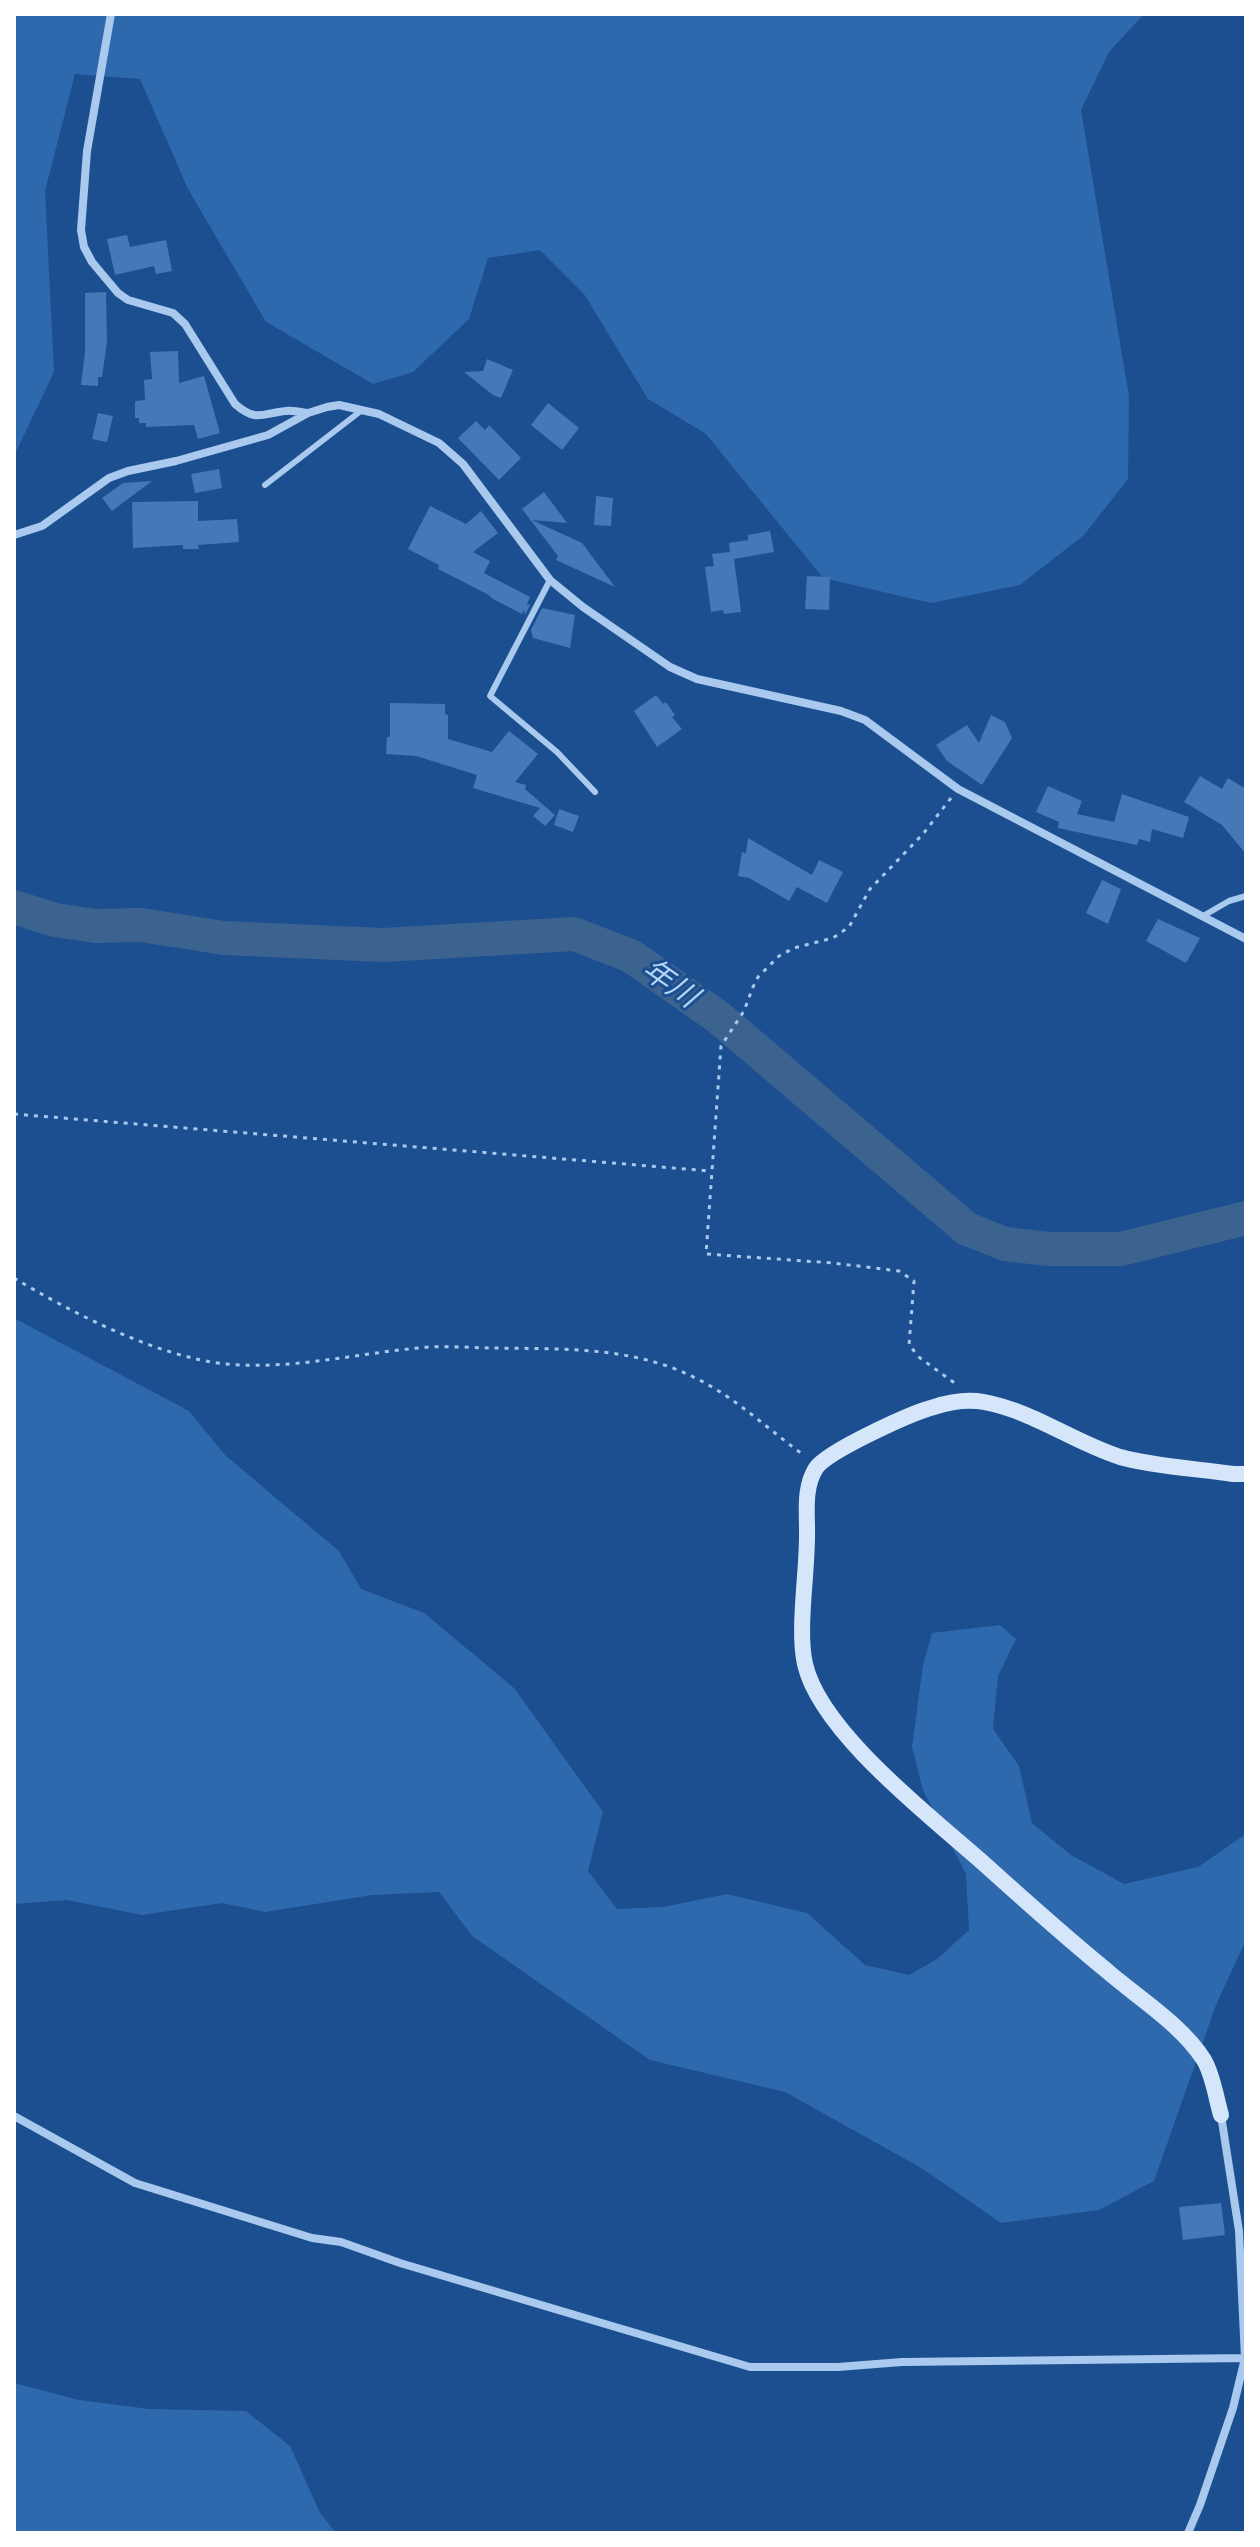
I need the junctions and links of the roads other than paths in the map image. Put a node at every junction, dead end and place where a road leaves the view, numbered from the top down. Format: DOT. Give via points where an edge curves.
graph roads {
  1 [pos="111,14"];
  2 [pos="362,410"];
  3 [pos="308,413"];
  4 [pos="265,485"];
  5 [pos="14,535"];
  6 [pos="550,580"];
  7 [pos="595,792"];
  8 [pos="1246,896"];
  9 [pos="1203,916"];
  10 [pos="1246,939"];
  11 [pos="1246,1474"];
  12 [pos="1221,2115"];
  13 [pos="14,2116"];
  14 [pos="1245,2358"];
  15 [pos="1188,2533"];
  1 -- 3 [label="street" via="87,151 84,247 118,293 173,313 185,324 243,412 254,417"];
  2 -- 3 [label="street" via="339,405"];
  2 -- 4 [label="lane"];
  2 -- 6 [label="street" via="416,430 463,464"];
  3 -- 5 [label="street" via="268,435 109,478 42,526"];
  6 -- 7 [label="lane" via="490,696"];
  6 -- 9 [label="street" via="670,667 697,679 865,720 958,789"];
  8 -- 9 [label="lane"];
  9 -- 10 [label="street"];
  11 -- 12 [label="street" via="1121,1457 1010,1409 981,1401 953,1402 898,1420 833,1454 818,1465 807,1504 805,1664 836,1725 898,1788 1188,2039 1206,2063"];
  12 -- 14 [label="street" via="1239,2231"];
  13 -- 14 [label="street" via="135,2183 750,2367"];
  14 -- 15 [label="street" via="1233,2408"];
}
